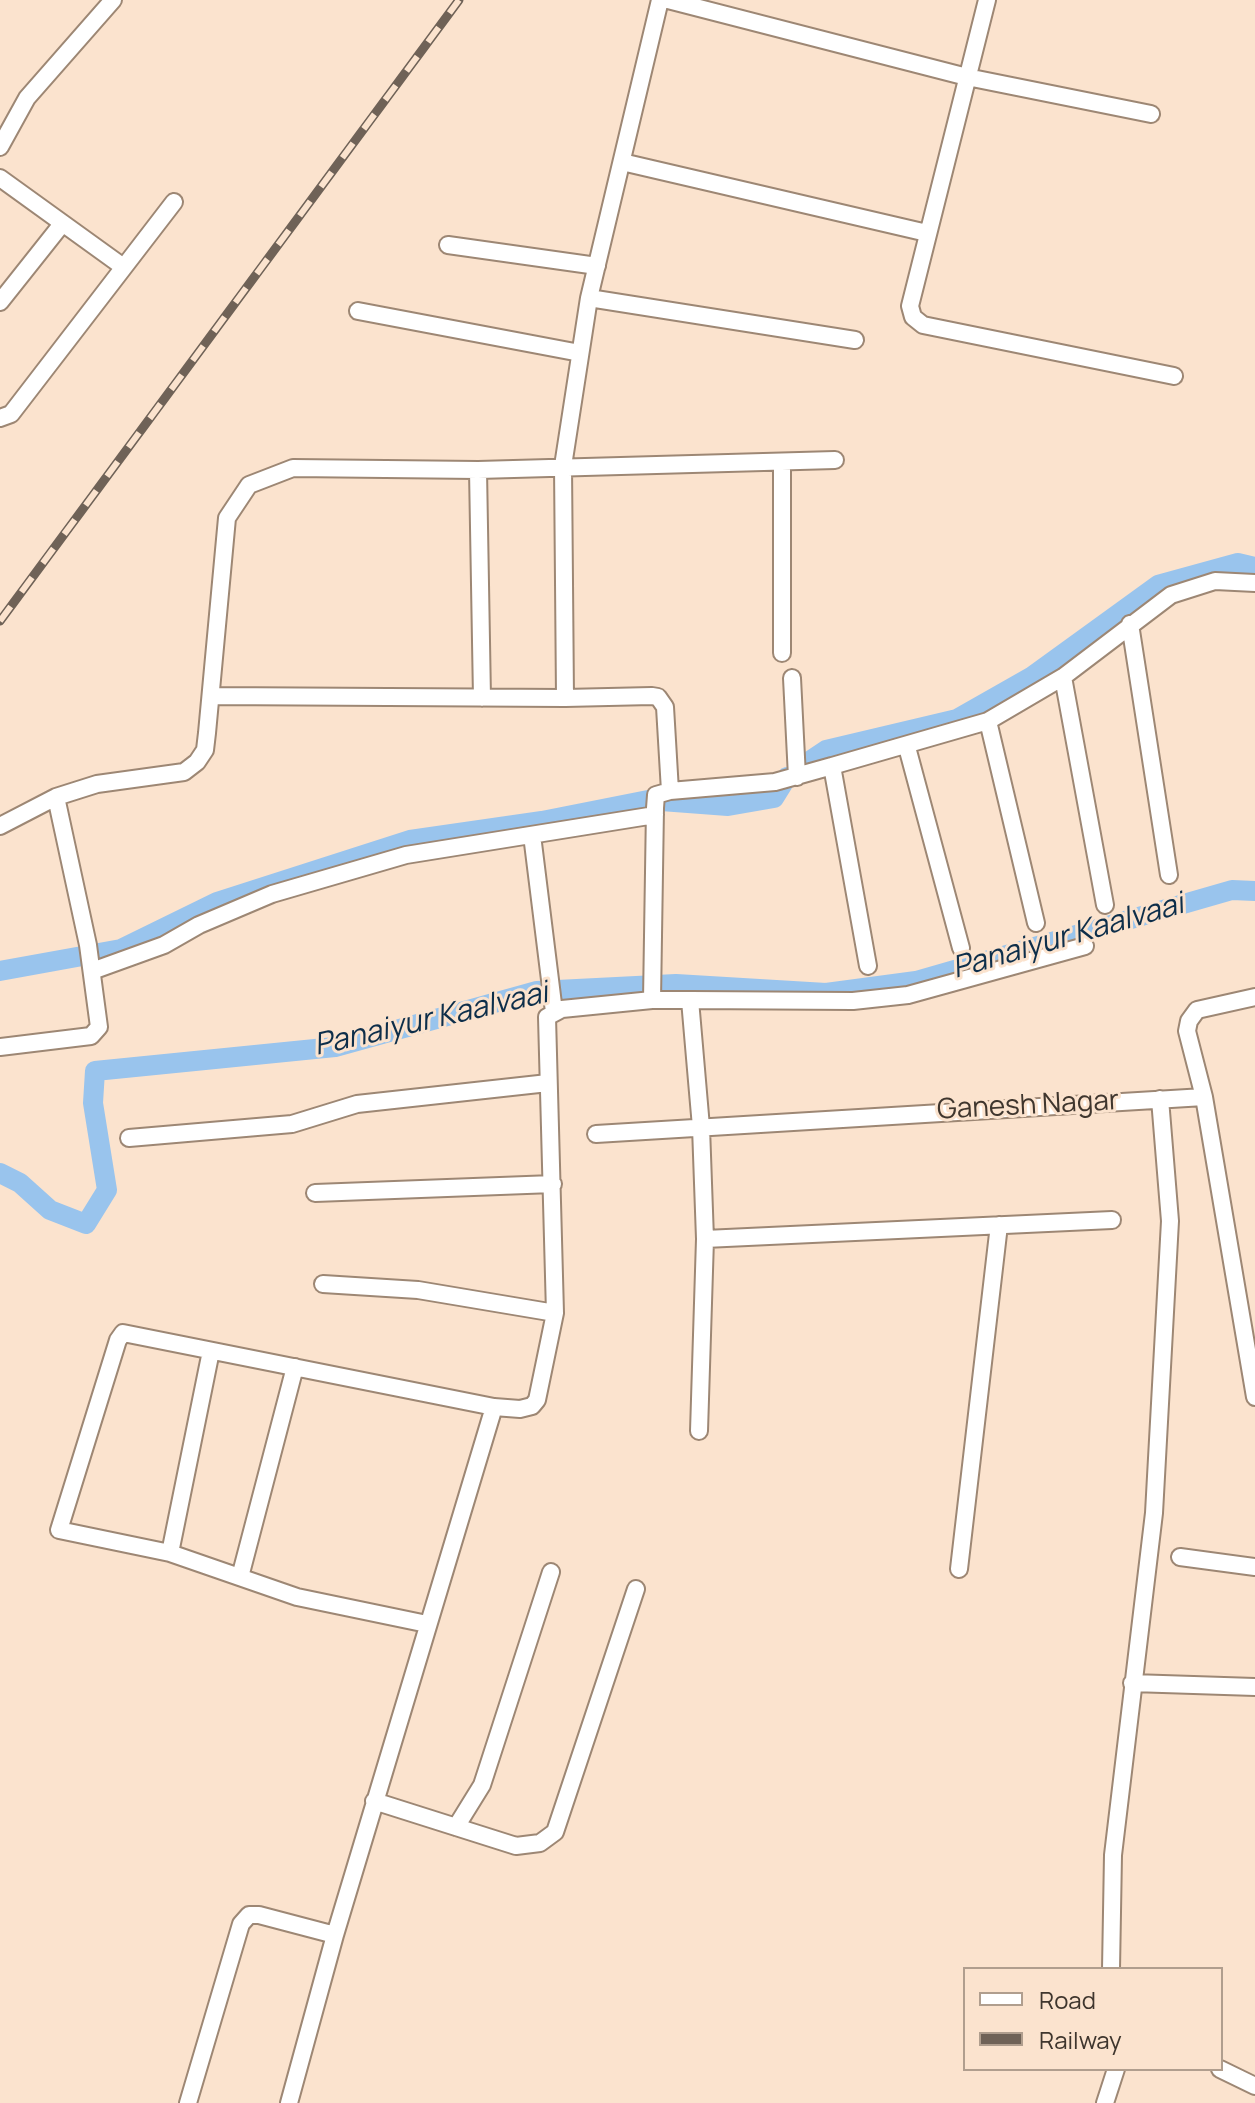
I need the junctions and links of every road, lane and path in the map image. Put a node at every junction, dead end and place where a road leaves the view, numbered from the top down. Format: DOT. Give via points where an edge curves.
graph roads {
  1 [pos="113,0"];
  2 [pos="660,0"];
  3 [pos="668,0"];
  4 [pos="987,0"];
  5 [pos="967,77"];
  6 [pos="1151,114"];
  7 [pos="0,147"];
  8 [pos="622,162"];
  9 [pos="0,178"];
  10 [pos="174,202"];
  11 [pos="62,224"];
  12 [pos="927,233"];
  13 [pos="448,245"];
  14 [pos="122,266"];
  15 [pos="597,266"];
  16 [pos="589,298"];
  17 [pos="0,302"];
  18 [pos="358,311"];
  19 [pos="855,340"];
  20 [pos="580,353"];
  21 [pos="1174,376"];
  22 [pos="0,418"];
  23 [pos="835,460"];
  24 [pos="782,462"];
  25 [pos="563,466"];
  26 [pos="478,470"];
  27 [pos="1255,583"];
  28 [pos="1130,624"];
  29 [pos="782,653"];
  30 [pos="1063,677"];
  31 [pos="792,678"];
  32 [pos="211,696"];
  33 [pos="482,698"];
  34 [pos="565,698"];
  35 [pos="988,721"];
  36 [pos="907,747"];
  37 [pos="832,766"];
  38 [pos="788,779"];
  39 [pos="56,797"];
  40 [pos="659,802"];
  41 [pos="0,826"];
  42 [pos="532,835"];
  43 [pos="1169,875"];
  44 [pos="1105,905"];
  45 [pos="1036,923"];
  46 [pos="1085,946"];
  47 [pos="961,948"];
  48 [pos="868,966"];
  49 [pos="92,969"];
  50 [pos="652,995"];
  51 [pos="1255,997"];
  52 [pos="690,1000"];
  53 [pos="554,1005"];
  54 [pos="0,1047"];
  55 [pos="548,1083"];
  56 [pos="1204,1097"];
  57 [pos="1160,1099"];
  58 [pos="701,1127"];
  59 [pos="596,1134"];
  60 [pos="129,1138"];
  61 [pos="553,1184"];
  62 [pos="315,1193"];
  63 [pos="1112,1220"];
  64 [pos="999,1225"];
  65 [pos="705,1239"];
  66 [pos="323,1284"];
  67 [pos="555,1313"];
  68 [pos="211,1351"];
  69 [pos="295,1367"];
  70 [pos="1255,1397"];
  71 [pos="494,1407"];
  72 [pos="699,1431"];
  73 [pos="170,1553"];
  74 [pos="1180,1557"];
  75 [pos="1255,1567"];
  76 [pos="959,1569"];
  77 [pos="551,1572"];
  78 [pos="240,1577"];
  79 [pos="636,1589"];
  80 [pos="427,1624"];
  81 [pos="1132,1683"];
  82 [pos="1255,1687"];
  83 [pos="374,1801"];
  84 [pos="456,1827"];
  85 [pos="335,1935"];
  86 [pos="1111,1967"];
  87 [pos="1223,2070"];
  88 [pos="1115,2071"];
  89 [pos="1255,2086"];
  90 [pos="1255,2094"];
  91 [pos="188,2103"];
  92 [pos="289,2103"];
  93 [pos="1105,2103"];
  94 [pos="1251,2103"];
  1 -- 7 [label="street" via="27,98"];
  2 -- 8 [label="street"];
  3 -- 5 [label="street"];
  4 -- 5 [label="street"];
  5 -- 6 [label="street"];
  5 -- 12 [label="street"];
  8 -- 12 [label="street"];
  8 -- 15 [label="street"];
  9 -- 11 [label="street"];
  10 -- 14 [label="street"];
  11 -- 14 [label="street"];
  11 -- 17 [label="street"];
  12 -- 21 [label="street" via="910,306 923,325"];
  13 -- 15 [label="street"];
  14 -- 22 [label="street" via="11,414"];
  15 -- 16 [label="street"];
  16 -- 19 [label="street"];
  16 -- 20 [label="street"];
  18 -- 20 [label="street"];
  20 -- 25 [label="street"];
  23 -- 24 [label="street"];
  24 -- 25 [label="street"];
  24 -- 29 [label="street"];
  25 -- 26 [label="street"];
  25 -- 34 [label="street"];
  26 -- 32 [label="street" via="293,468 249,485 227,518"];
  26 -- 33 [label="street"];
  27 -- 28 [label="street" via="1215,581 1171,595"];
  28 -- 30 [label="street"];
  28 -- 43 [label="street"];
  30 -- 35 [label="street"];
  30 -- 44 [label="street"];
  31 -- 38 [label="street"];
  32 -- 33 [label="street"];
  32 -- 39 [label="street" via="205,750 184,772 97,784"];
  33 -- 34 [label="street"];
  34 -- 40 [label="street" via="658,697 665,707"];
  35 -- 36 [label="street"];
  35 -- 45 [label="street"];
  36 -- 37 [label="street"];
  36 -- 47 [label="street"];
  37 -- 38 [label="street"];
  37 -- 48 [label="street"];
  38 -- 40 [label="street"];
  39 -- 41 [label="street"];
  39 -- 49 [label="street"];
  40 -- 42 [label="street"];
  40 -- 50 [label="street"];
  42 -- 49 [label="street" via="406,855 272,894 164,945"];
  42 -- 53 [label="street"];
  46 -- 52 [label="street" via="908,995 853,1001"];
  49 -- 54 [label="street" via="96,1033"];
  50 -- 52 [label="street"];
  50 -- 53 [label="street"];
  51 -- 56 [label="street" via="1197,1010 1189,1021"];
  52 -- 58 [label="street"];
  53 -- 55 [label="street" via="545,1027"];
  55 -- 60 [label="street" via="357,1104 292,1124"];
  55 -- 61 [label="street"];
  56 -- 57 [label="street, Ganesh Nagar"];
  56 -- 70 [label="street"];
  57 -- 58 [label="street, Ganesh Nagar"];
  57 -- 81 [label="street" via="1170,1221 1154,1513"];
  58 -- 59 [label="street, Ganesh Nagar"];
  58 -- 65 [label="street"];
  61 -- 62 [label="street"];
  61 -- 67 [label="street"];
  63 -- 64 [label="street"];
  64 -- 65 [label="street"];
  64 -- 76 [label="street"];
  65 -- 72 [label="street"];
  66 -- 67 [label="street" via="418,1290"];
  67 -- 71 [label="street" via="537,1400 520,1409"];
  68 -- 69 [label="street"];
  68 -- 73 [label="street"];
  68 -- 73 [label="street" via="123,1333 59,1530"];
  69 -- 71 [label="street"];
  69 -- 78 [label="street"];
  71 -- 80 [label="street"];
  73 -- 78 [label="street"];
  74 -- 75 [label="street"];
  77 -- 84 [label="street" via="482,1785"];
  78 -- 80 [label="street" via="297,1597"];
  79 -- 84 [label="street" via="555,1832 540,1843 516,1846"];
  80 -- 83 [label="street"];
  81 -- 82 [label="street"];
  81 -- 86 [label="street" via="1113,1855"];
  83 -- 84 [label="street"];
  83 -- 85 [label="street"];
  85 -- 91 [label="street" via="259,1915 249,1915 241,1924"];
  85 -- 92 [label="street"];
  87 -- 89 [label="street"];
  88 -- 93 [label="street"];
  90 -- 94 [label="street"];
}
